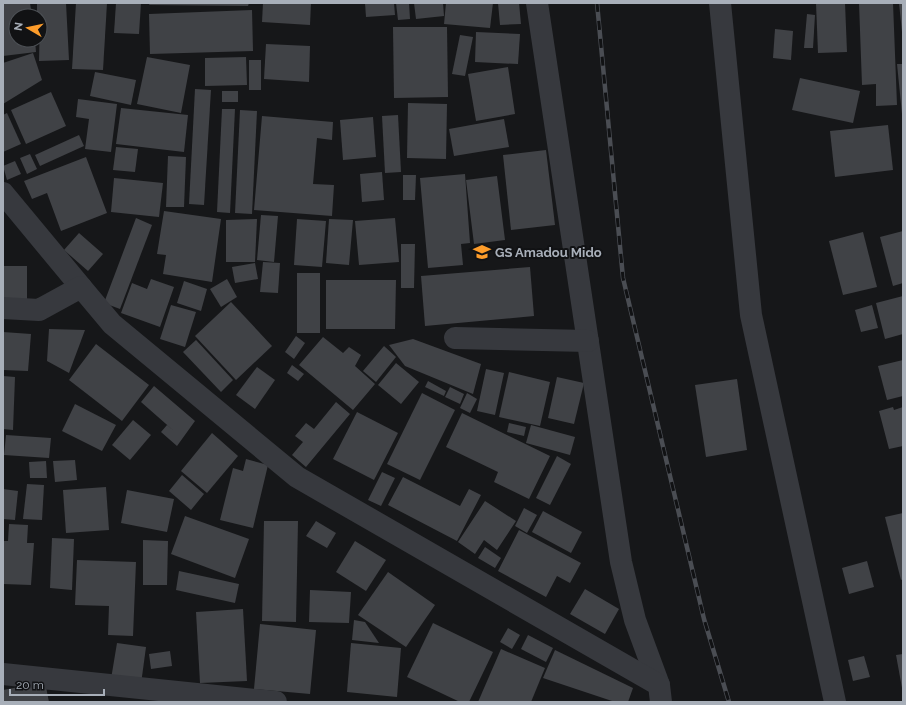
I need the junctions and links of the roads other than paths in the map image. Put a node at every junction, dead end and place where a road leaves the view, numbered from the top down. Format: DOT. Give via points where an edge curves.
graph roads {
  1 [pos="537,3"];
  2 [pos="720,3"];
  3 [pos="3,193"];
  4 [pos="81,287"];
  5 [pos="3,308"];
  6 [pos="455,338"];
  7 [pos="588,341"];
  8 [pos="3,674"];
  9 [pos="660,694"];
  10 [pos="276,702"];
  11 [pos="835,702"];
  1 -- 7 [label="street"];
  2 -- 11 [label="street" via="751,315"];
  3 -- 4 [label="street"];
  4 -- 5 [label="street" via="39,310"];
  4 -- 9 [label="street" via="112,324 297,477"];
  6 -- 7 [label="street"];
  7 -- 9 [label="street" via="621,562 635,620"];
  8 -- 10 [label="street"];
}
